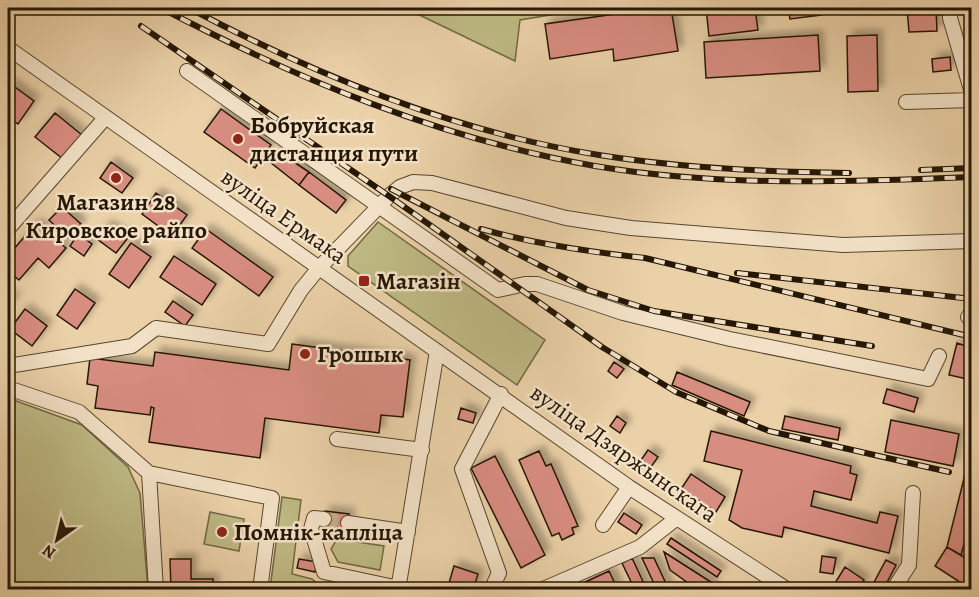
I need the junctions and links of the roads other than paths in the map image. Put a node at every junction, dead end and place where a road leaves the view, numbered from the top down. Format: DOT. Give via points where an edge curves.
graph roads {
  1 [pos="950,8"];
  2 [pos="8,48"];
  3 [pos="187,71"];
  4 [pos="972,93"];
  5 [pos="972,100"];
  6 [pos="906,102"];
  7 [pos="105,118"];
  8 [pos="379,205"];
  9 [pos="8,229"];
  10 [pos="972,241"];
  11 [pos="318,268"];
  12 [pos="437,351"];
  13 [pos="939,356"];
  14 [pos="8,366"];
  15 [pos="8,388"];
  16 [pos="501,394"];
  17 [pos="337,439"];
  18 [pos="422,450"];
  19 [pos="149,473"];
  20 [pos="630,487"];
  21 [pos="913,493"];
  22 [pos="677,518"];
  23 [pos="324,519"];
  24 [pos="348,523"];
  25 [pos="603,525"];
  26 [pos="408,532"];
  27 [pos="398,589"];
  28 [pos="156,590"];
  29 [pos="260,590"];
  30 [pos="491,590"];
  31 [pos="541,590"];
  32 [pos="788,590"];
  33 [pos="893,590"];
  1 -- 4 [label="street"];
  2 -- 7 [label="street, вуліца Ермака"];
  3 -- 8 [label="street"];
  5 -- 6 [label="street"];
  7 -- 9 [label="street"];
  7 -- 11 [label="street, вуліца Ермака"];
  8 -- 10 [label="street" via="400,187 413,182 432,183 566,218 631,228 843,245"];
  8 -- 11 [label="street"];
  8 -- 13 [label="street" via="498,290 537,284 623,313 730,339 928,379"];
  11 -- 12 [label="street, вуліца Ермака"];
  11 -- 14 [label="street" via="268,344 156,328 132,346"];
  12 -- 16 [label="street, вуліца Дзяржынскага"];
  12 -- 18 [label="street"];
  15 -- 19 [label="street" via="79,412"];
  16 -- 20 [label="street, вуліца Дзяржынскага"];
  16 -- 30 [label="street" via="462,469 499,573"];
  17 -- 18 [label="street"];
  18 -- 26 [label="street"];
  19 -- 28 [label="street"];
  19 -- 29 [label="street" via="272,498"];
  20 -- 22 [label="street, вуліца Дзяржынскага"];
  20 -- 25 [label="street"];
  21 -- 33 [label="street" via="909,565"];
  22 -- 31 [label="street" via="640,547"];
  22 -- 32 [label="street, вуліца Дзяржынскага"];
  23 -- 27 [label="street" via="314,518 311,530 324,572"];
  24 -- 26 [label="street"];
  26 -- 27 [label="street"];
}
